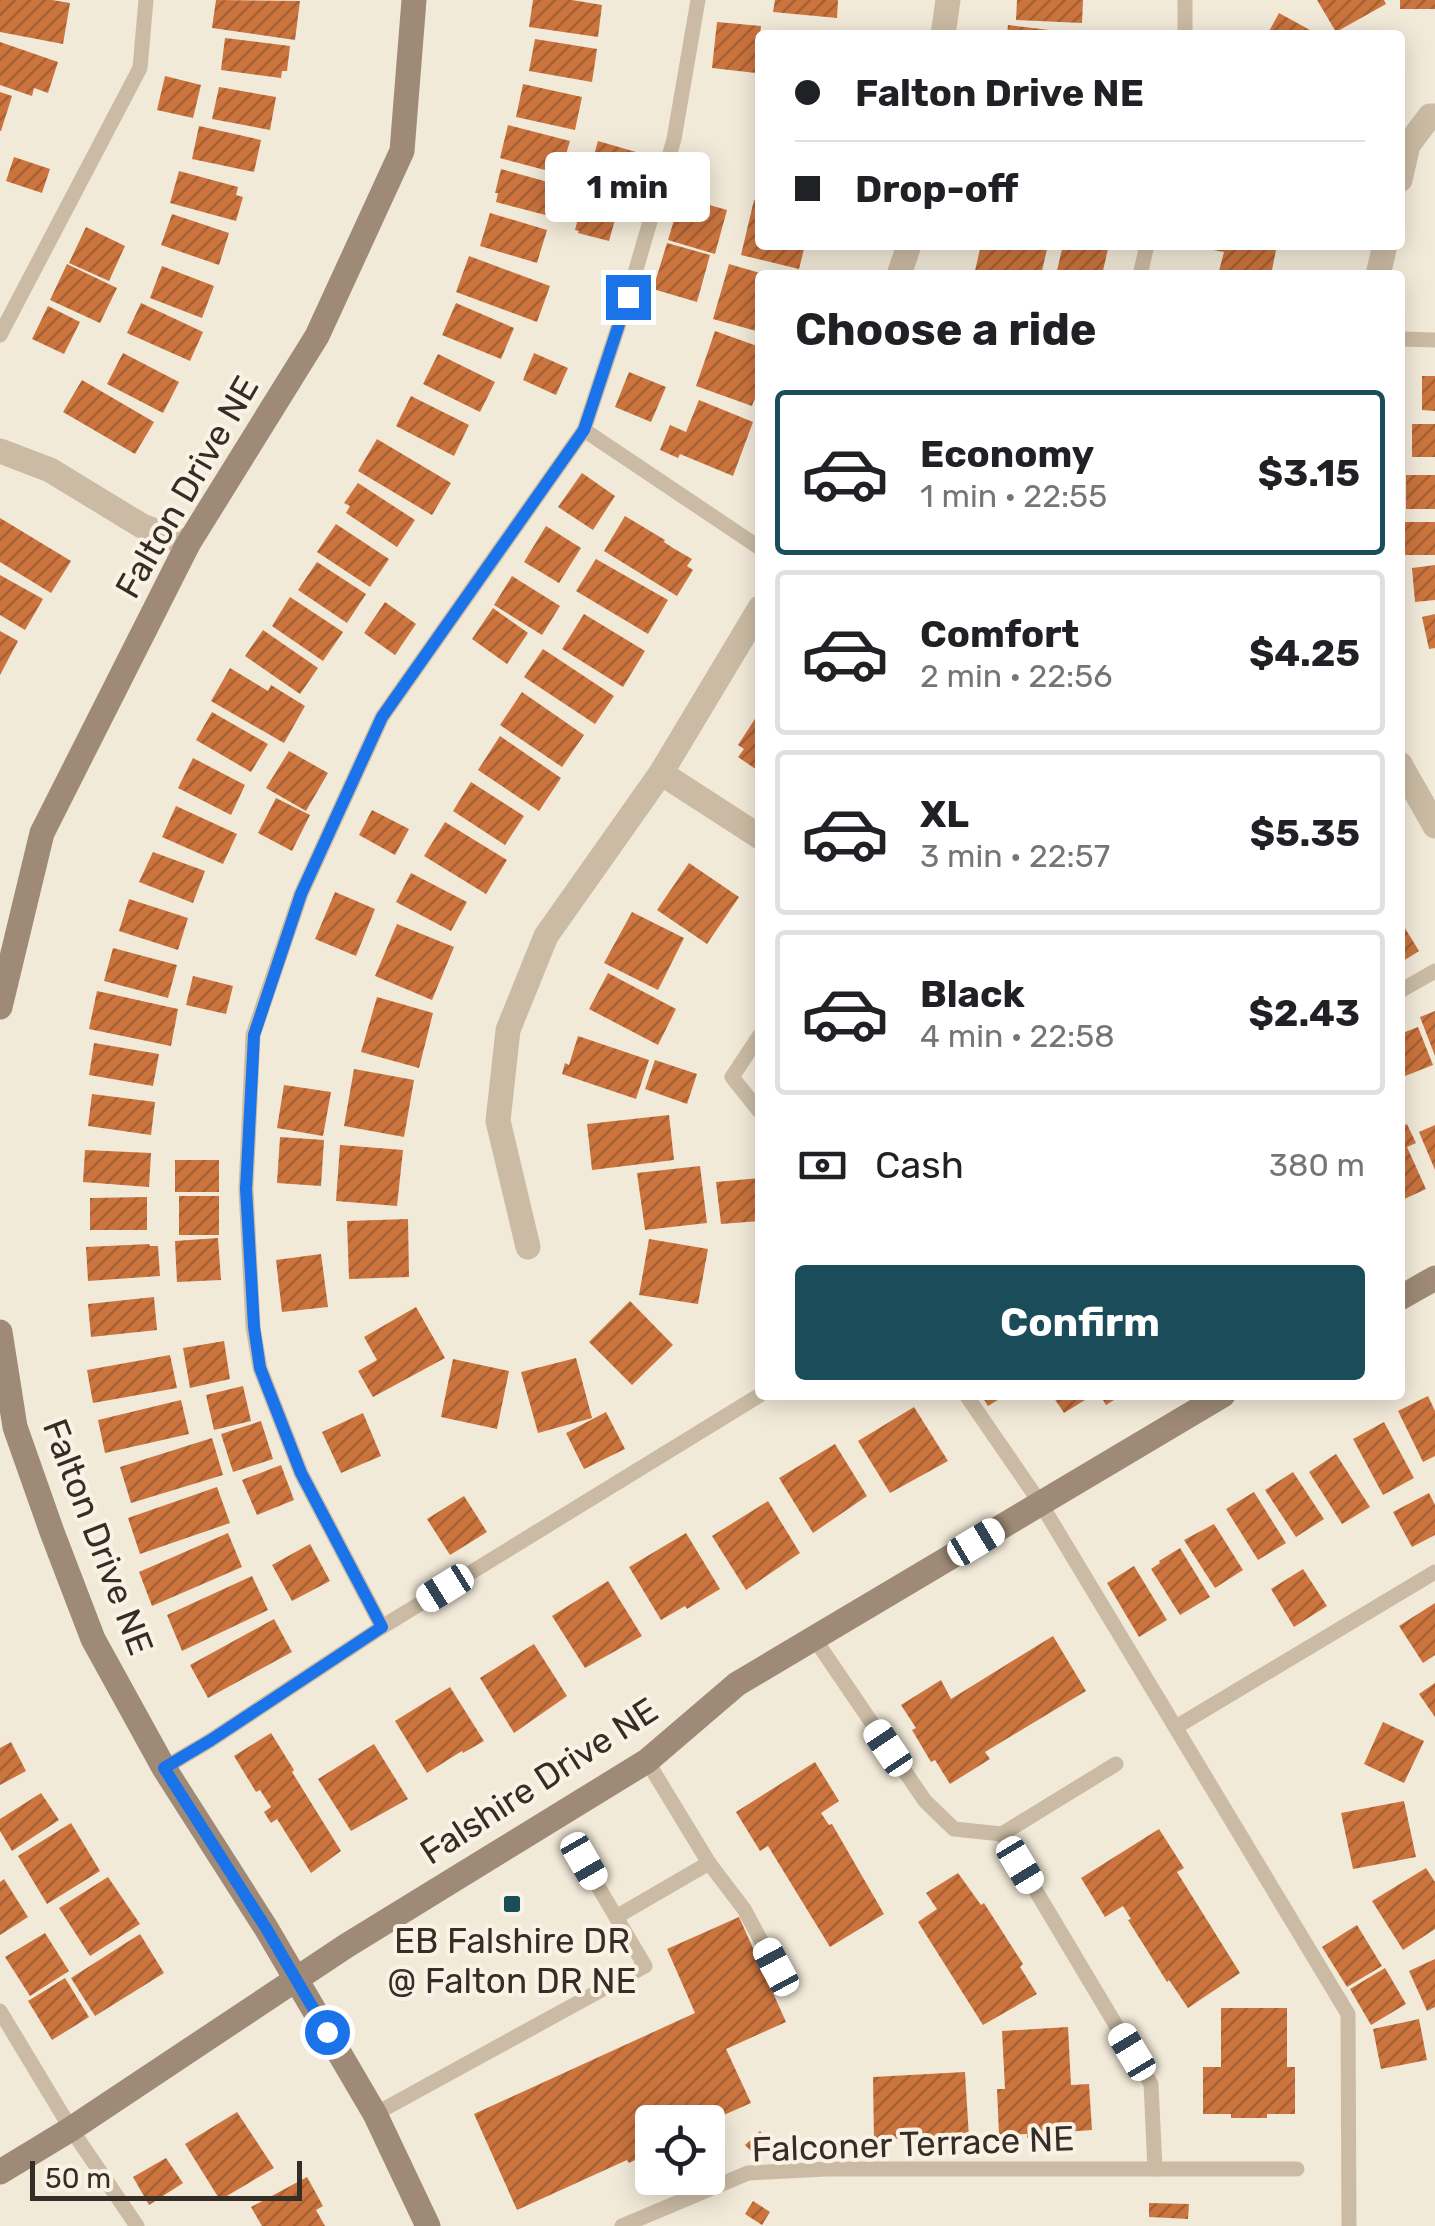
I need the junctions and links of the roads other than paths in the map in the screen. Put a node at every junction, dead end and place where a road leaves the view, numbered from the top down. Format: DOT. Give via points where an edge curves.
graph roads {
  1 [pos="146,0"];
  2 [pos="414,0"];
  3 [pos="698,0"];
  4 [pos="948,0"];
  5 [pos="1186,0"];
  6 [pos="944,30"];
  7 [pos="1185,30"];
  8 [pos="1435,116"];
  9 [pos="1405,158"];
  10 [pos="0,335"];
  11 [pos="1405,339"];
  12 [pos="1435,340"];
  13 [pos="584,430"];
  14 [pos="0,451"];
  15 [pos="188,544"];
  16 [pos="755,545"];
  17 [pos="755,616"];
  18 [pos="661,773"];
  19 [pos="1405,773"];
  20 [pos="1435,826"];
  21 [pos="755,834"];
  22 [pos="1435,971"];
  23 [pos="1405,988"];
  24 [pos="0,1007"];
  25 [pos="755,1043"];
  26 [pos="755,1106"];
  27 [pos="528,1247"];
  28 [pos="1435,1278"];
  29 [pos="1405,1295"];
  30 [pos="0,1332"];
  31 [pos="755,1398"];
  32 [pos="969,1400"];
  33 [pos="1214,1400"];
  34 [pos="1041,1504"];
  35 [pos="1435,1572"];
  36 [pos="382,1627"];
  37 [pos="814,1638"];
  38 [pos="1176,1727"];
  39 [pos="647,1761"];
  40 [pos="1116,1764"];
  41 [pos="164,1768"];
  42 [pos="1002,1834"];
  43 [pos="584,1861"];
  44 [pos="709,1863"];
  45 [pos="616,1917"];
  46 [pos="776,1967"];
  47 [pos="298,1980"];
  48 [pos="0,2011"];
  49 [pos="375,2114"];
  50 [pos="72,2129"];
  51 [pos="1156,2169"];
  52 [pos="1297,2169"];
  53 [pos="0,2172"];
  54 [pos="137,2226"];
  55 [pos="428,2226"];
  56 [pos="622,2226"];
  57 [pos="1349,2226"];
  1 -- 10 [label="lane" via="140,68"];
  2 -- 15 [label="street, Falton Drive NE" via="402,151 317,336"];
  3 -- 13 [label="lane" via="674,140"];
  4 -- 6 [label="street"];
  5 -- 7 [label="lane"];
  8 -- 9 [label="street" via="1408,145"];
  11 -- 12 [label="lane"];
  13 -- 16 [label="lane"];
  13 -- 36 [label="lane" via="382,717 301,894 254,1035 246,1189 260,1368 301,1473"];
  14 -- 15 [label="street" via="50,470 142,526"];
  15 -- 24 [label="street, Falton Drive NE" via="42,833"];
  17 -- 18 [label="street"];
  18 -- 21 [label="street"];
  18 -- 27 [label="street" via="546,936 508,1030 498,1121"];
  19 -- 20 [label="street"];
  22 -- 23 [label="lane"];
  25 -- 26 [label="lane" via="732,1077"];
  28 -- 29 [label="street"];
  30 -- 41 [label="street, Falton Drive NE" via="15,1426 52,1532 93,1639"];
  31 -- 36 [label="lane"];
  32 -- 34 [label="lane"];
  33 -- 34 [label="street, Falshire Drive NE"];
  34 -- 37 [label="street, Falshire Drive NE"];
  34 -- 38 [label="lane"];
  35 -- 38 [label="lane"];
  36 -- 41 [label="lane"];
  37 -- 39 [label="street, Falshire Drive NE" via="737,1684"];
  37 -- 42 [label="lane" via="924,1801 954,1829"];
  38 -- 57 [label="lane" via="1348,2014"];
  39 -- 44 [label="lane"];
  39 -- 47 [label="street, Falshire Drive NE"];
  40 -- 42 [label="lane"];
  41 -- 47 [label="street, Falton Drive NE"];
  42 -- 51 [label="lane" via="1151,2084"];
  43 -- 45 [label="lane"];
  44 -- 45 [label="lane"];
  44 -- 46 [label="lane"];
  45 -- 49 [label="lane" via="644,1966"];
  47 -- 49 [label="street, Falton Drive NE"];
  47 -- 50 [label="street, Falshire Drive NE"];
  48 -- 50 [label="lane"];
  49 -- 55 [label="street, Falton Drive NE"];
  50 -- 53 [label="street, Falshire Drive NE"];
  50 -- 54 [label="lane"];
  51 -- 52 [label="lane, Falconer Terrace NE"];
  51 -- 56 [label="lane, Falconer Terrace NE" via="748,2173"];
}
